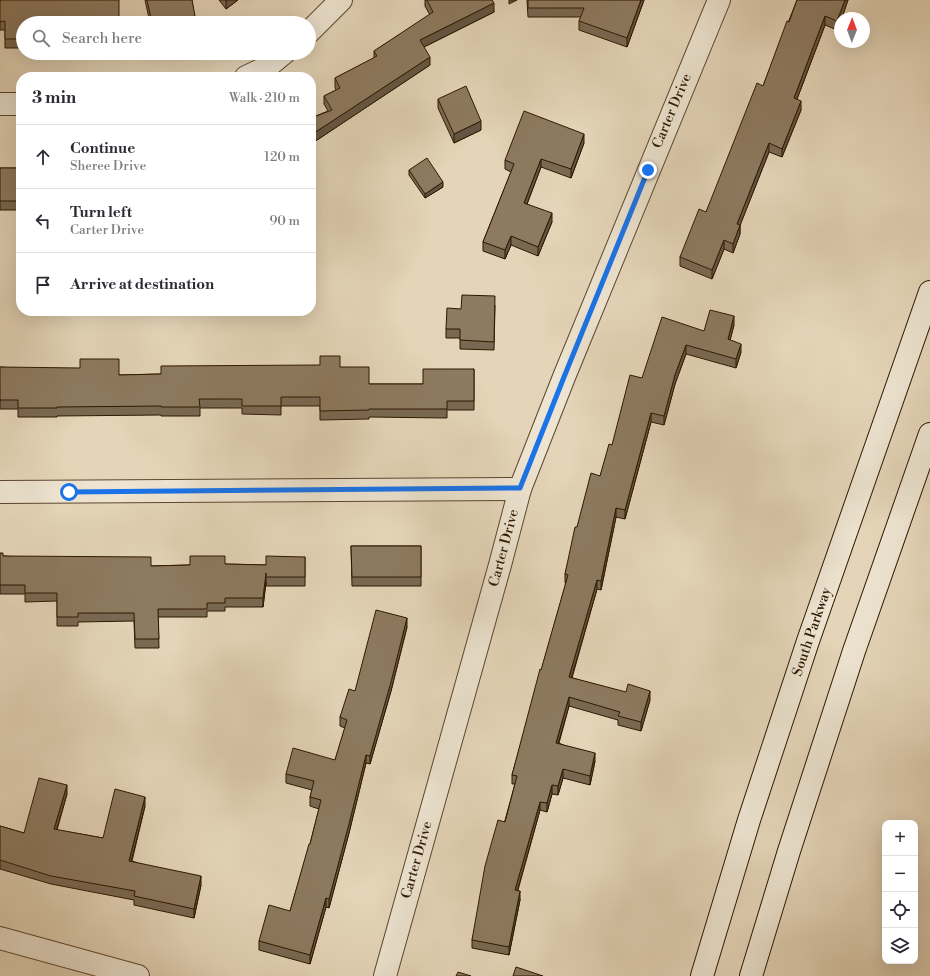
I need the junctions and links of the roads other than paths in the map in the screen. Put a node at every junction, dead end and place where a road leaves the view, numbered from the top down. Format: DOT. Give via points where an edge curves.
graph roads {
  1 [pos="341,0"];
  2 [pos="719,0"];
  3 [pos="316,25"];
  4 [pos="276,60"];
  5 [pos="256,72"];
  6 [pos="0,104"];
  7 [pos="16,104"];
  8 [pos="930,292"];
  9 [pos="930,434"];
  10 [pos="520,488"];
  11 [pos="0,492"];
  12 [pos="0,938"];
  13 [pos="138,976"];
  14 [pos="385,976"];
  15 [pos="702,976"];
  16 [pos="751,976"];
  1 -- 3 [label="street"];
  2 -- 10 [label="street, Carter Drive"];
  4 -- 5 [label="street"];
  6 -- 7 [label="street"];
  8 -- 15 [label="street, South Parkway" via="808,641 749,820"];
  9 -- 16 [label="street" via="854,651"];
  10 -- 11 [label="street"];
  10 -- 14 [label="street, Carter Drive"];
  12 -- 13 [label="street"];
}
